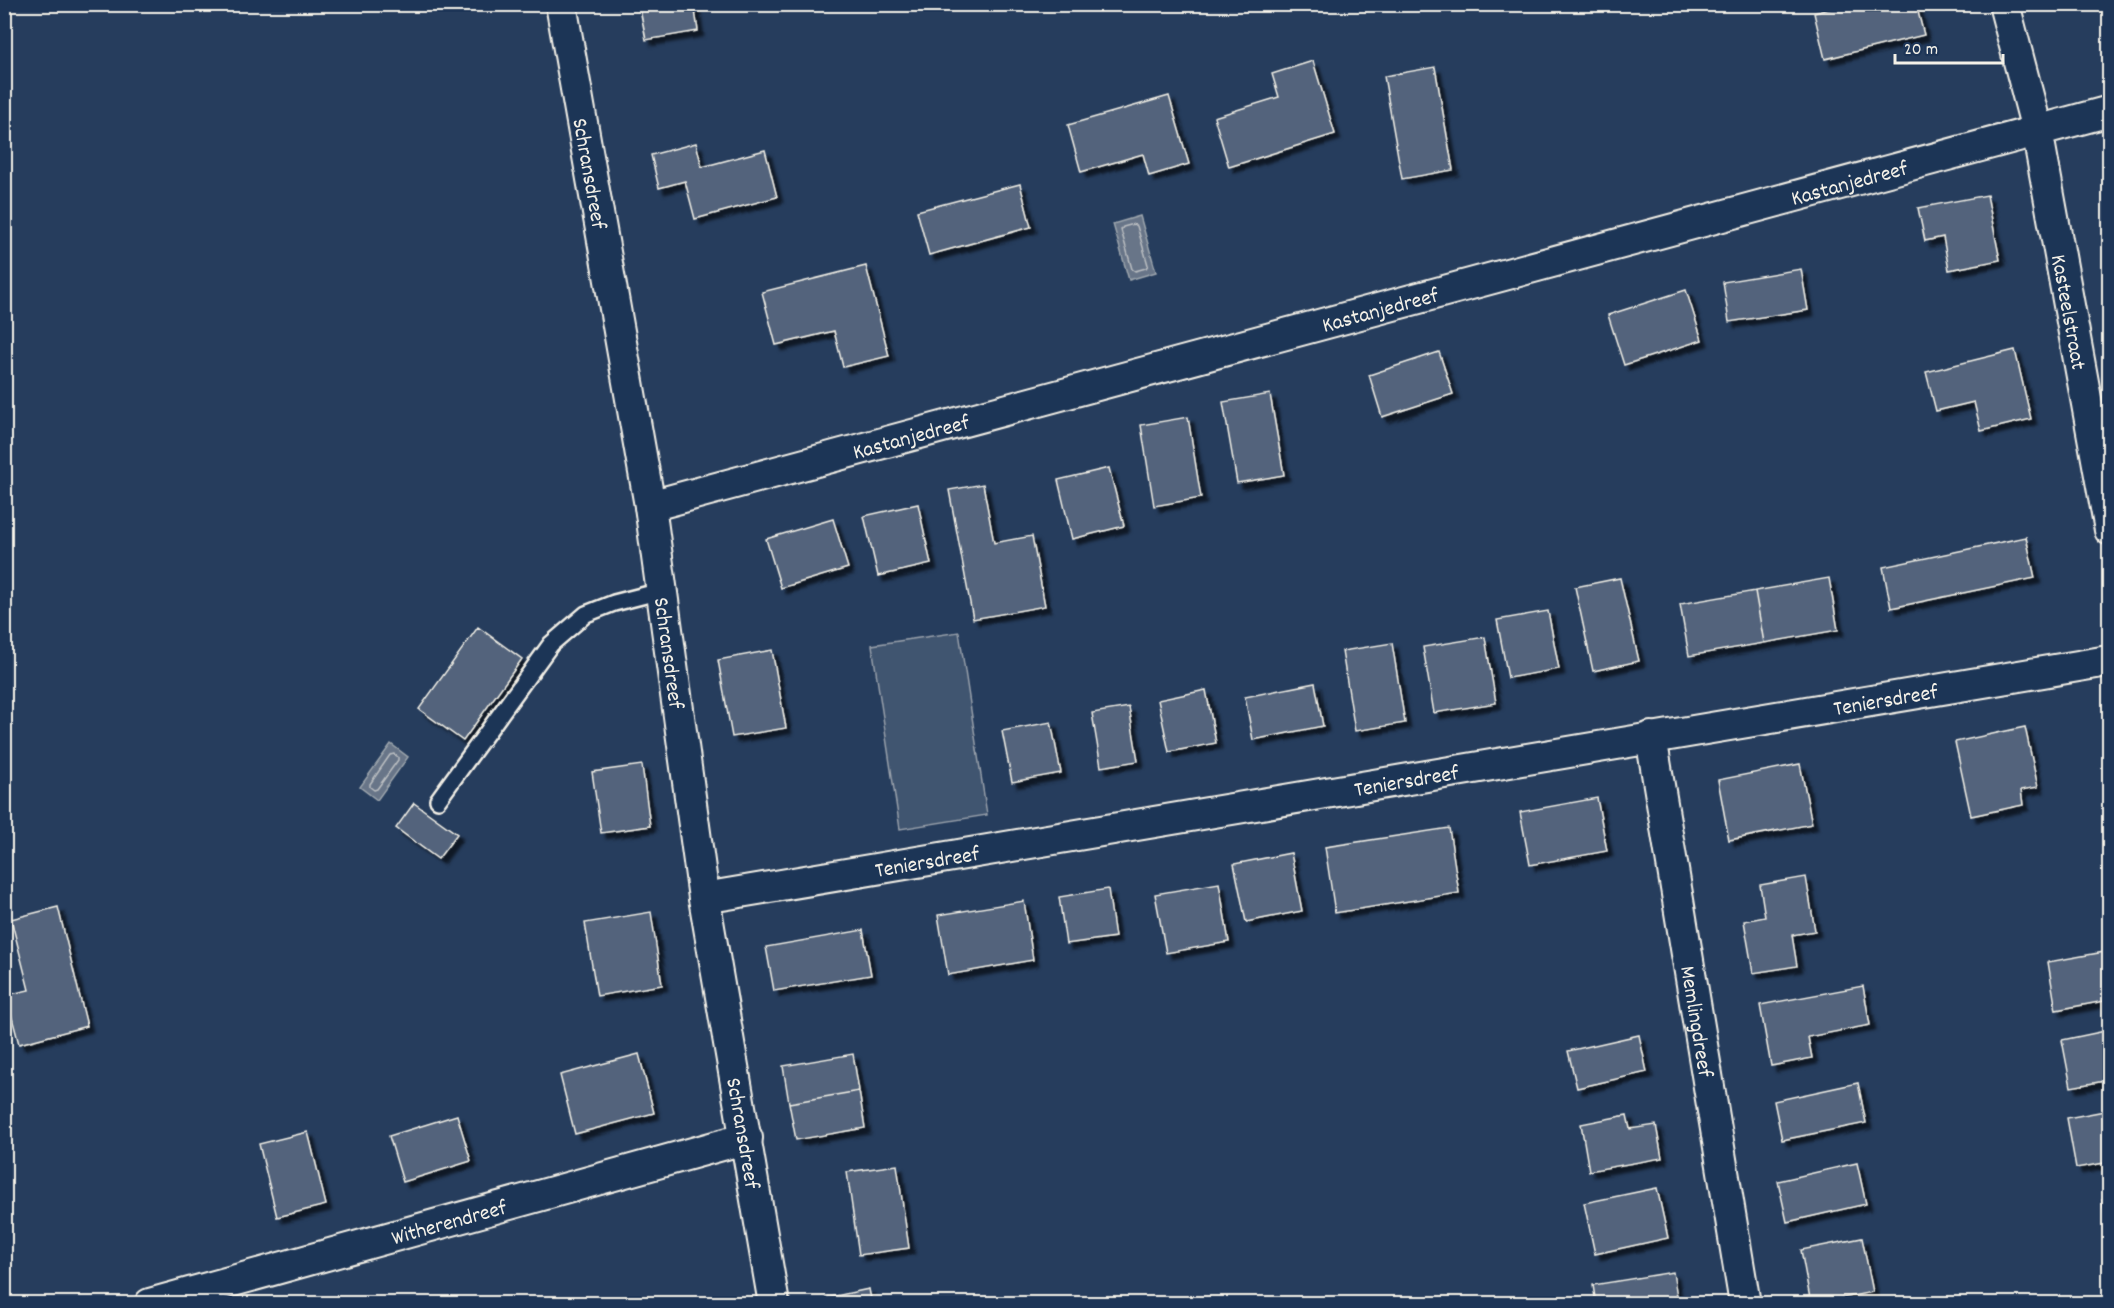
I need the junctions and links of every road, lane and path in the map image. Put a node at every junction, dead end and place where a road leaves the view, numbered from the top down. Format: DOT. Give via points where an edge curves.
graph roads {
  1 [pos="561,4"];
  2 [pos="2004,4"];
  3 [pos="2109,111"];
  4 [pos="2037,130"];
  5 [pos="650,506"];
  6 [pos="2109,530"];
  7 [pos="662,591"];
  8 [pos="2109,657"];
  9 [pos="1651,737"];
  10 [pos="438,800"];
  11 [pos="704,898"];
  12 [pos="747,1138"];
  13 [pos="150,1304"];
  14 [pos="774,1304"];
  15 [pos="1745,1304"];
  1 -- 5 [label="street, Schransdreef"];
  2 -- 4 [label="street, Kasteelstraat"];
  3 -- 4 [label="street, Kastanjedreef"];
  4 -- 5 [label="street, Kastanjedreef"];
  4 -- 6 [label="street, Kasteelstraat"];
  5 -- 7 [label="street, Schransdreef"];
  7 -- 10 [label="lane" via="586,614 551,644"];
  7 -- 11 [label="street, Schransdreef"];
  8 -- 9 [label="street, Teniersdreef"];
  9 -- 11 [label="street, Teniersdreef"];
  9 -- 15 [label="street, Memlingdreef"];
  11 -- 12 [label="street, Schransdreef"];
  12 -- 13 [label="street, Witherendreef"];
  12 -- 14 [label="street, Schransdreef"];
}
